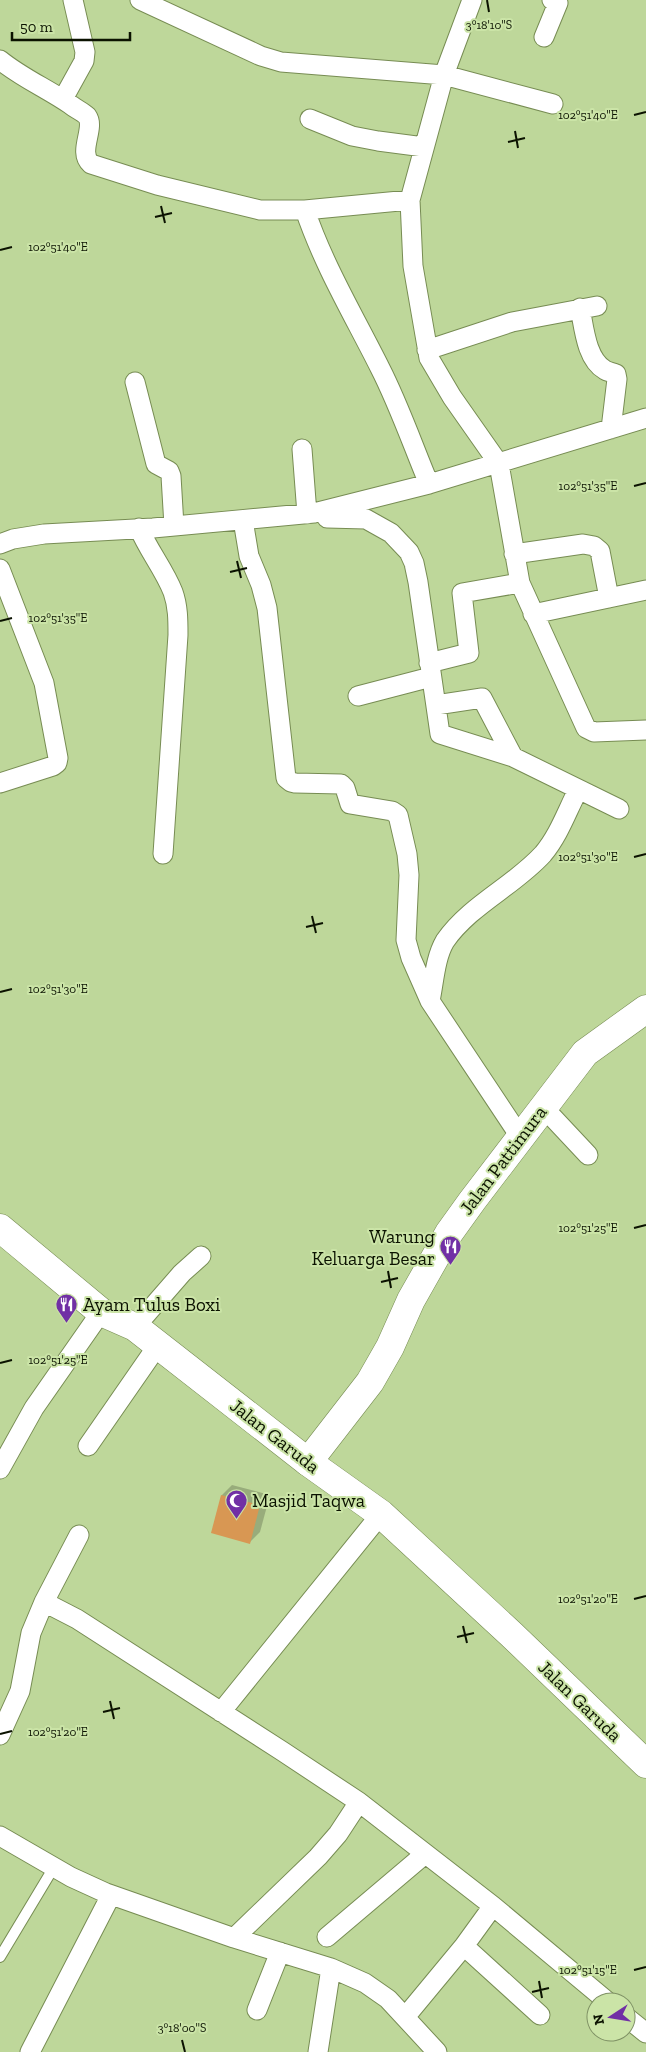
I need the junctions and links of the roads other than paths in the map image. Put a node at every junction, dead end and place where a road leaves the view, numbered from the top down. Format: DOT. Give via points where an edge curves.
graph roads {
  1 [pos="73,0"];
  2 [pos="140,0"];
  3 [pos="472,0"];
  4 [pos="552,0"];
  5 [pos="544,36"];
  6 [pos="0,60"];
  7 [pos="444,75"];
  8 [pos="63,99"];
  9 [pos="553,104"];
  10 [pos="310,119"];
  11 [pos="424,147"];
  12 [pos="410,200"];
  13 [pos="305,210"];
  14 [pos="428,350"];
  15 [pos="134,382"];
  16 [pos="646,418"];
  17 [pos="612,429"];
  18 [pos="302,449"];
  19 [pos="499,464"];
  20 [pos="429,484"];
  21 [pos="310,514"];
  22 [pos="243,520"];
  23 [pos="174,526"];
  24 [pos="139,528"];
  25 [pos="0,544"];
  26 [pos="514,554"];
  27 [pos="0,569"];
  28 [pos="520,583"];
  29 [pos="646,590"];
  30 [pos="609,598"];
  31 [pos="533,614"];
  32 [pos="430,670"];
  33 [pos="358,696"];
  34 [pos="436,705"];
  35 [pos="646,730"];
  36 [pos="513,757"];
  37 [pos="0,783"];
  38 [pos="571,803"];
  39 [pos="619,809"];
  40 [pos="163,854"];
  41 [pos="430,1001"];
  42 [pos="646,1009"];
  43 [pos="543,1108"];
  44 [pos="522,1138"];
  45 [pos="588,1155"];
  46 [pos="0,1228"];
  47 [pos="201,1256"];
  48 [pos="101,1312"];
  49 [pos="135,1328"];
  50 [pos="158,1345"];
  51 [pos="88,1446"];
  52 [pos="308,1462"];
  53 [pos="0,1469"];
  54 [pos="381,1514"];
  55 [pos="79,1535"];
  56 [pos="44,1602"];
  57 [pos="221,1712"];
  58 [pos="0,1735"];
  59 [pos="646,1764"];
  60 [pos="358,1802"];
  61 [pos="0,1836"];
  62 [pos="425,1854"];
  63 [pos="54,1867"];
  64 [pos="112,1895"];
  65 [pos="493,1906"];
  66 [pos="327,1937"];
  67 [pos="234,1938"];
  68 [pos="464,1946"];
  69 [pos="280,1952"];
  70 [pos="0,1957"];
  71 [pos="331,1968"];
  72 [pos="596,1992"];
  73 [pos="257,2010"];
  74 [pos="406,2016"];
  75 [pos="540,2016"];
  76 [pos="636,2025"];
  77 [pos="646,2033"];
  78 [pos="30,2052"];
  79 [pos="318,2052"];
  80 [pos="438,2052"];
  1 -- 8 [label="street" via="85,52 84,61"];
  2 -- 7 [label="street" via="281,62"];
  3 -- 7 [label="street"];
  4 -- 5 [label="street" via="558,3"];
  6 -- 8 [label="street"];
  7 -- 9 [label="street"];
  7 -- 11 [label="street"];
  8 -- 13 [label="street" via="89,119 86,155 91,164 157,185 260,210"];
  10 -- 11 [label="street" via="352,136"];
  11 -- 12 [label="street"];
  12 -- 13 [label="street"];
  12 -- 14 [label="street" via="412,266"];
  13 -- 20 [label="street" via="339,291 381,370"];
  14 -- 17 [label="street" via="512,322 589,307 591,352 598,364 616,374 617,379"];
  14 -- 19 [label="street" via="436,371"];
  15 -- 23 [label="street" via="156,464 172,476"];
  16 -- 17 [label="street"];
  17 -- 19 [label="street"];
  18 -- 21 [label="street"];
  19 -- 20 [label="street"];
  19 -- 26 [label="street"];
  20 -- 21 [label="street"];
  21 -- 22 [label="street"];
  21 -- 32 [label="street" via="328,519 366,519 391,533 408,552 418,582"];
  22 -- 23 [label="street"];
  22 -- 41 [label="street" via="250,556 267,608 286,778 295,783 341,784 350,804 398,815 409,875 406,940"];
  23 -- 24 [label="street"];
  24 -- 25 [label="street" via="44,534"];
  24 -- 40 [label="street" via="177,605 178,635"];
  26 -- 28 [label="street"];
  26 -- 30 [label="street" via="583,544 594,546 600,551"];
  27 -- 37 [label="street" via="44,683 58,758 53,766"];
  28 -- 31 [label="street"];
  28 -- 32 [label="street" via="462,593 469,653"];
  29 -- 30 [label="street"];
  30 -- 31 [label="street"];
  31 -- 35 [label="street" via="588,730"];
  32 -- 33 [label="street"];
  32 -- 34 [label="street"];
  34 -- 36 [label="street" via="440,734"];
  34 -- 36 [label="street" via="482,698"];
  36 -- 38 [label="street"];
  38 -- 39 [label="street"];
  38 -- 41 [label="street" via="558,832 543,853 460,924 444,942"];
  41 -- 44 [label="street"];
  42 -- 43 [label="main road, Jalan Pattimura" via="585,1053"];
  43 -- 44 [label="main road, Jalan Pattimura"];
  43 -- 45 [label="street"];
  44 -- 52 [label="main road, Jalan Pattimura" via="449,1233 370,1382"];
  46 -- 48 [label="main road, Jalan Garuda"];
  47 -- 49 [label="street" via="182,1273"];
  48 -- 49 [label="main road, Jalan Garuda"];
  48 -- 53 [label="street" via="34,1408"];
  49 -- 50 [label="main road, Jalan Garuda"];
  50 -- 51 [label="street"];
  50 -- 52 [label="main road, Jalan Garuda"];
  52 -- 54 [label="main road, Jalan Garuda"];
  54 -- 57 [label="street"];
  54 -- 59 [label="main road, Jalan Garuda"];
  55 -- 56 [label="street"];
  56 -- 57 [label="street" via="77,1619"];
  56 -- 58 [label="street" via="28,1644 20,1691"];
  57 -- 60 [label="street"];
  60 -- 62 [label="street"];
  60 -- 67 [label="street" via="338,1834 318,1857"];
  61 -- 63 [label="street"];
  62 -- 65 [label="street"];
  62 -- 66 [label="street"];
  63 -- 64 [label="street"];
  63 -- 70 [label="lane"];
  64 -- 67 [label="street"];
  64 -- 78 [label="street"];
  65 -- 68 [label="street"];
  65 -- 72 [label="street"];
  67 -- 69 [label="street"];
  68 -- 74 [label="street"];
  68 -- 75 [label="street"];
  69 -- 71 [label="street"];
  69 -- 73 [label="street"];
  71 -- 74 [label="street" via="365,1983"];
  71 -- 79 [label="street"];
  74 -- 80 [label="street"];
  76 -- 77 [label="street"];
}
